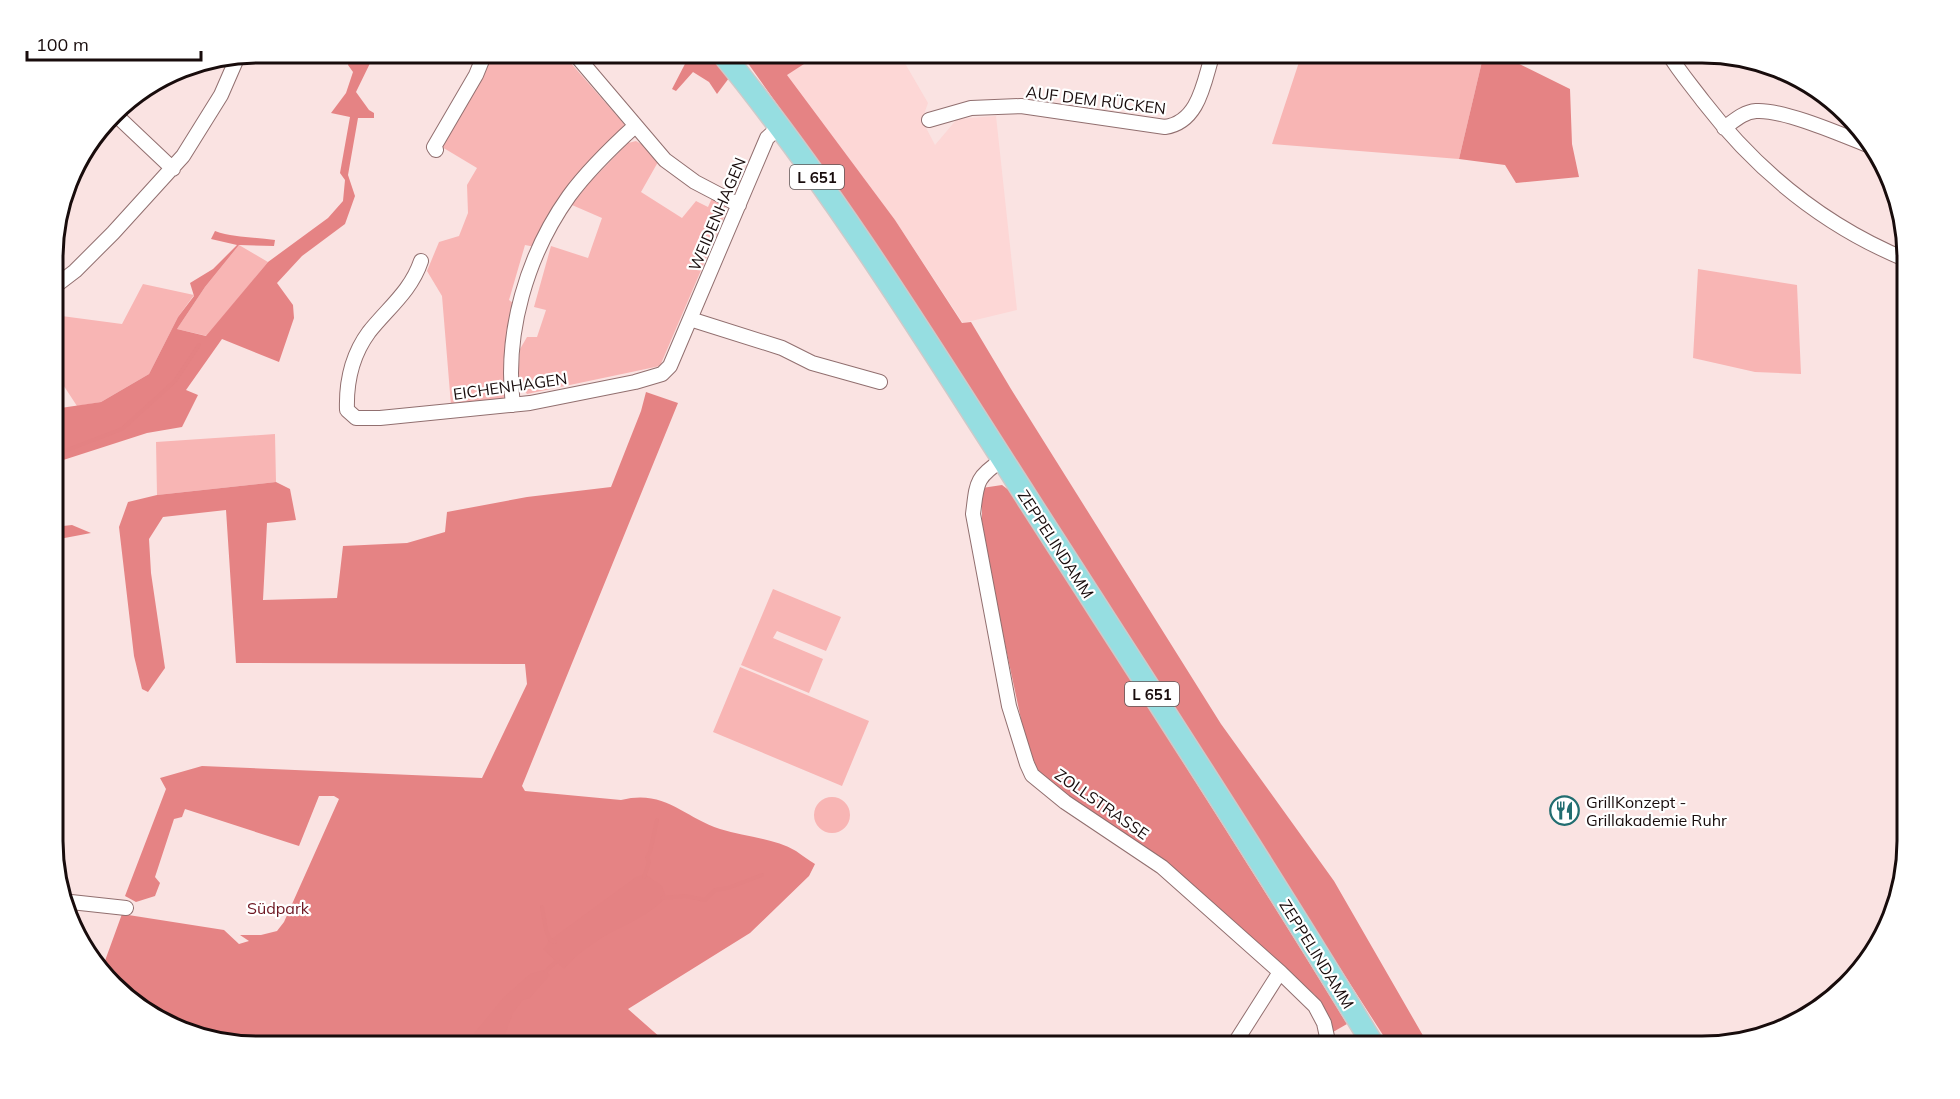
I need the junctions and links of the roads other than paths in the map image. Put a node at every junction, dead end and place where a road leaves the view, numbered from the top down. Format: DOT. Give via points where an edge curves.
graph roads {
  1 [pos="481,63"];
  2 [pos="583,63"];
  3 [pos="731,63"];
  4 [pos="1210,63"];
  5 [pos="1676,63"];
  6 [pos="234,65"];
  7 [pos="121,119"];
  8 [pos="929,120"];
  9 [pos="635,126"];
  10 [pos="780,126"];
  11 [pos="1724,128"];
  12 [pos="1858,142"];
  13 [pos="436,150"];
  14 [pos="172,169"];
  15 [pos="739,205"];
  16 [pos="1897,255"];
  17 [pos="421,261"];
  18 [pos="63,279"];
  19 [pos="690,320"];
  20 [pos="665,372"];
  21 [pos="880,382"];
  22 [pos="513,405"];
  23 [pos="1002,460"];
  24 [pos="73,902"];
  25 [pos="126,908"];
  26 [pos="1280,972"];
  27 [pos="1239,1036"];
  28 [pos="1327,1036"];
  29 [pos="1368,1036"];
  1 -- 13 [label="street" via="434,147"];
  2 -- 9 [label="street"];
  3 -- 10 [label="main road, ZEPPELINDAMM / L 651"];
  4 -- 8 [label="street, AUF DEM RÜCKEN" via="1196,106 1187,118 1174,125 1022,106 971,108"];
  5 -- 11 [label="street"];
  6 -- 14 [label="street" via="221,95"];
  7 -- 14 [label="street"];
  9 -- 15 [label="street" via="679,171"];
  9 -- 22 [label="street" via="584,177 543,240 518,315 512,352"];
  10 -- 15 [label="street, WEIDENHAGEN" via="767,138"];
  10 -- 23 [label="main road, ZEPPELINDAMM / L 651" via="854,229"];
  11 -- 12 [label="street" via="1745,114 1770,111"];
  11 -- 16 [label="street" via="1799,200 1859,238"];
  14 -- 18 [label="street"];
  15 -- 19 [label="street, WEIDENHAGEN"];
  17 -- 22 [label="street, EICHENHAGEN" via="409,287 359,347 346,394 347,410 356,418 380,418"];
  19 -- 20 [label="street, WEIDENHAGEN"];
  19 -- 21 [label="street" via="782,348 812,363"];
  20 -- 22 [label="street, EICHENHAGEN" via="635,382"];
  23 -- 26 [label="street, ZOLLSTRASSE" via="983,473 973,514 1009,706 1032,775 1162,867"];
  23 -- 29 [label="main road, ZEPPELINDAMM / L 651"];
  24 -- 25 [label="street"];
  26 -- 27 [label="street"];
  26 -- 28 [label="street, ZOLLSTRASSE" via="1315,1006"];
}
